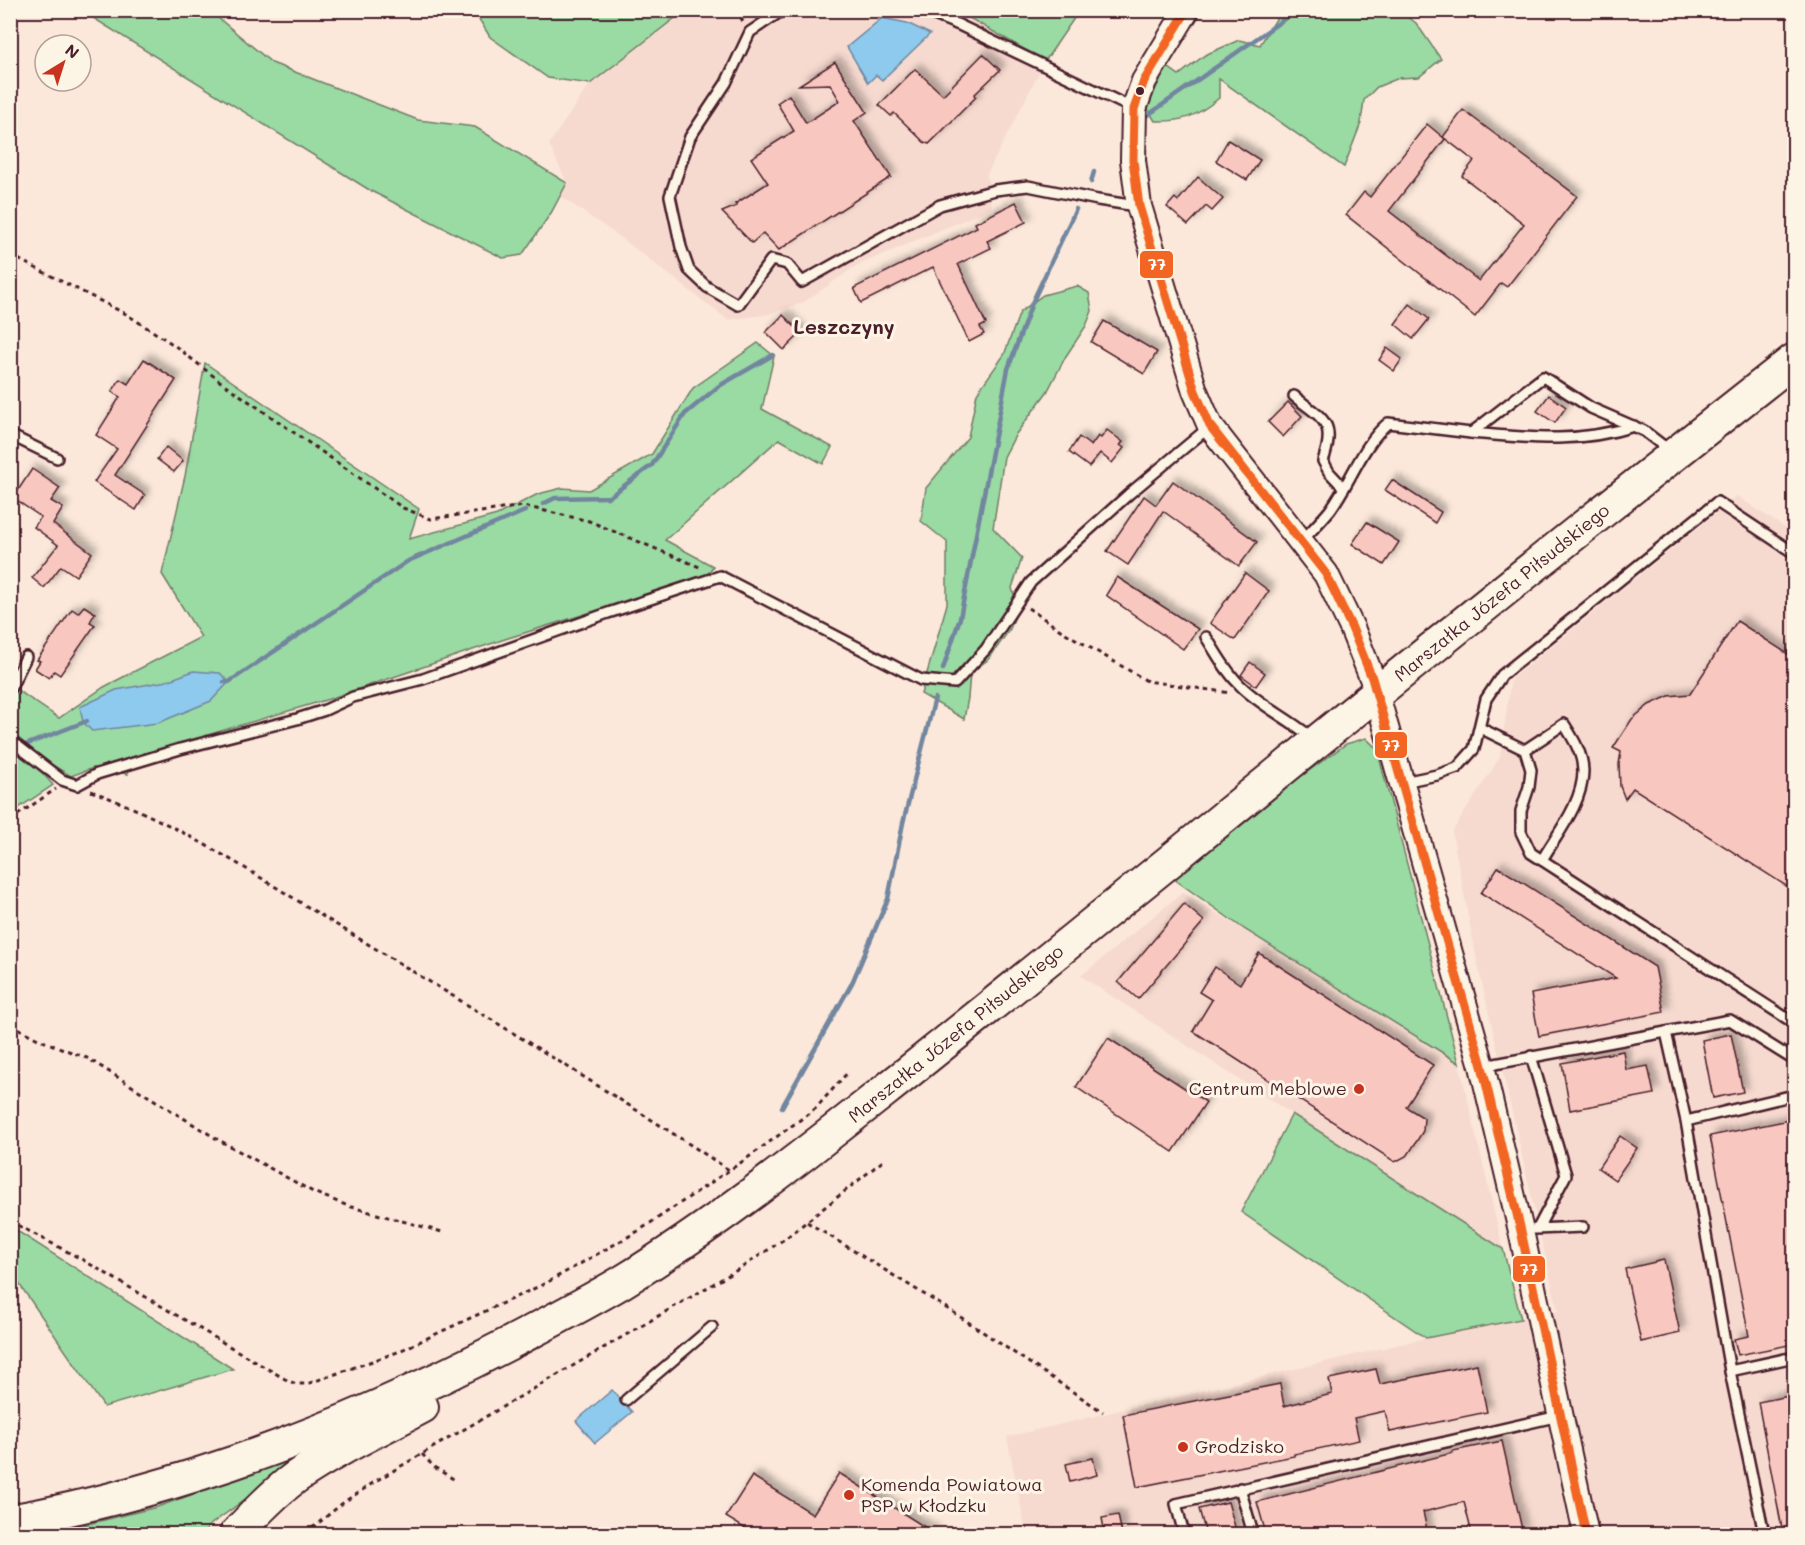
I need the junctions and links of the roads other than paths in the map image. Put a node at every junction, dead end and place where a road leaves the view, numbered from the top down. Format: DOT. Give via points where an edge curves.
graph roads {
  1 [pos="783,10"];
  2 [pos="922,10"];
  3 [pos="1187,10"];
  4 [pos="1134,109"];
  5 [pos="1139,206"];
  6 [pos="1794,360"];
  7 [pos="1294,396"];
  8 [pos="1210,426"];
  9 [pos="1634,426"];
  10 [pos="1471,433"];
  11 [pos="10,435"];
  12 [pos="1675,455"];
  13 [pos="57,458"];
  14 [pos="1344,488"];
  15 [pos="1301,542"];
  16 [pos="1794,553"];
  17 [pos="1206,637"];
  18 [pos="26,657"];
  19 [pos="10,689"];
  20 [pos="1376,695"];
  21 [pos="1480,728"];
  22 [pos="10,740"];
  23 [pos="1316,742"];
  24 [pos="1525,750"];
  25 [pos="1402,782"];
  26 [pos="1542,860"];
  27 [pos="1794,1023"];
  28 [pos="1666,1032"];
  29 [pos="1531,1056"];
  30 [pos="1794,1060"];
  31 [pos="1482,1066"];
  32 [pos="1794,1095"];
  33 [pos="1686,1121"];
  34 [pos="1583,1227"];
  35 [pos="1530,1230"];
  36 [pos="619,1284"];
  37 [pos="712,1327"];
  38 [pos="1794,1357"];
  39 [pos="1730,1371"];
  40 [pos="626,1400"];
  41 [pos="1559,1416"];
  42 [pos="1240,1488"];
  43 [pos="10,1521"];
  44 [pos="236,1534"];
  45 [pos="1184,1534"];
  46 [pos="1253,1534"];
  47 [pos="1586,1534"];
  48 [pos="1764,1534"];
  1 -- 5 [label="lane" via="750,32 726,83 690,137 670,196 689,270 707,287 738,305 771,260 787,264 802,282 940,205 990,192 1028,186"];
  2 -- 4 [label="lane"];
  3 -- 4 [label="street" via="1144,81"];
  4 -- 5 [label="street" via="1133,160"];
  5 -- 8 [label="street" via="1195,391"];
  6 -- 12 [label="highway, Marszałka Józefa Piłsudskiego"];
  7 -- 14 [label="lane" via="1327,425 1330,437 1323,460"];
  8 -- 15 [label="street"];
  8 -- 22 [label="lane" via="1031,582 986,649 955,683 921,680 720,576 423,679 353,697 297,719 97,774 77,785 62,780"];
  9 -- 10 [label="lane" via="1612,433 1545,440"];
  9 -- 10 [label="lane" via="1591,408 1543,376"];
  9 -- 12 [label="lane"];
  10 -- 14 [label="lane" via="1388,423 1371,440"];
  11 -- 13 [label="lane"];
  12 -- 20 [label="highway, Marszałka Józefa Piłsudskiego"];
  14 -- 15 [label="lane"];
  15 -- 20 [label="street" via="1326,574 1352,628"];
  16 -- 21 [label="lane" via="1717,502 1502,675 1486,699"];
  17 -- 23 [label="lane" via="1226,670 1242,687"];
  18 -- 19 [label="lane"];
  20 -- 23 [label="highway, Marszałka Józefa Piłsudskiego"];
  20 -- 25 [label="street"];
  21 -- 24 [label="lane"];
  21 -- 25 [label="lane" via="1474,749 1457,768"];
  23 -- 36 [label="highway, Marszałka Józefa Piłsudskiego" via="802,1156"];
  24 -- 26 [label="lane" via="1531,770 1521,811 1521,832 1531,854"];
  24 -- 26 [label="lane" via="1564,724 1577,746 1583,771 1577,799"];
  25 -- 31 [label="street"];
  26 -- 27 [label="lane"];
  28 -- 29 [label="lane"];
  28 -- 30 [label="lane" via="1730,1020"];
  28 -- 33 [label="lane"];
  29 -- 31 [label="lane"];
  29 -- 35 [label="lane" via="1566,1175"];
  31 -- 35 [label="street"];
  32 -- 33 [label="lane"];
  33 -- 39 [label="lane"];
  34 -- 35 [label="lane"];
  35 -- 41 [label="street"];
  36 -- 43 [label="highway, Marszałka Józefa Piłsudskiego" via="436,1382 297,1440 136,1493"];
  36 -- 44 [label="highway" via="597,1305 552,1336 322,1460 294,1479"];
  37 -- 40 [label="lane"];
  38 -- 39 [label="lane"];
  39 -- 48 [label="lane"];
  41 -- 42 [label="lane"];
  41 -- 47 [label="street"];
  42 -- 45 [label="lane" via="1176,1504"];
  42 -- 46 [label="lane"];
}
